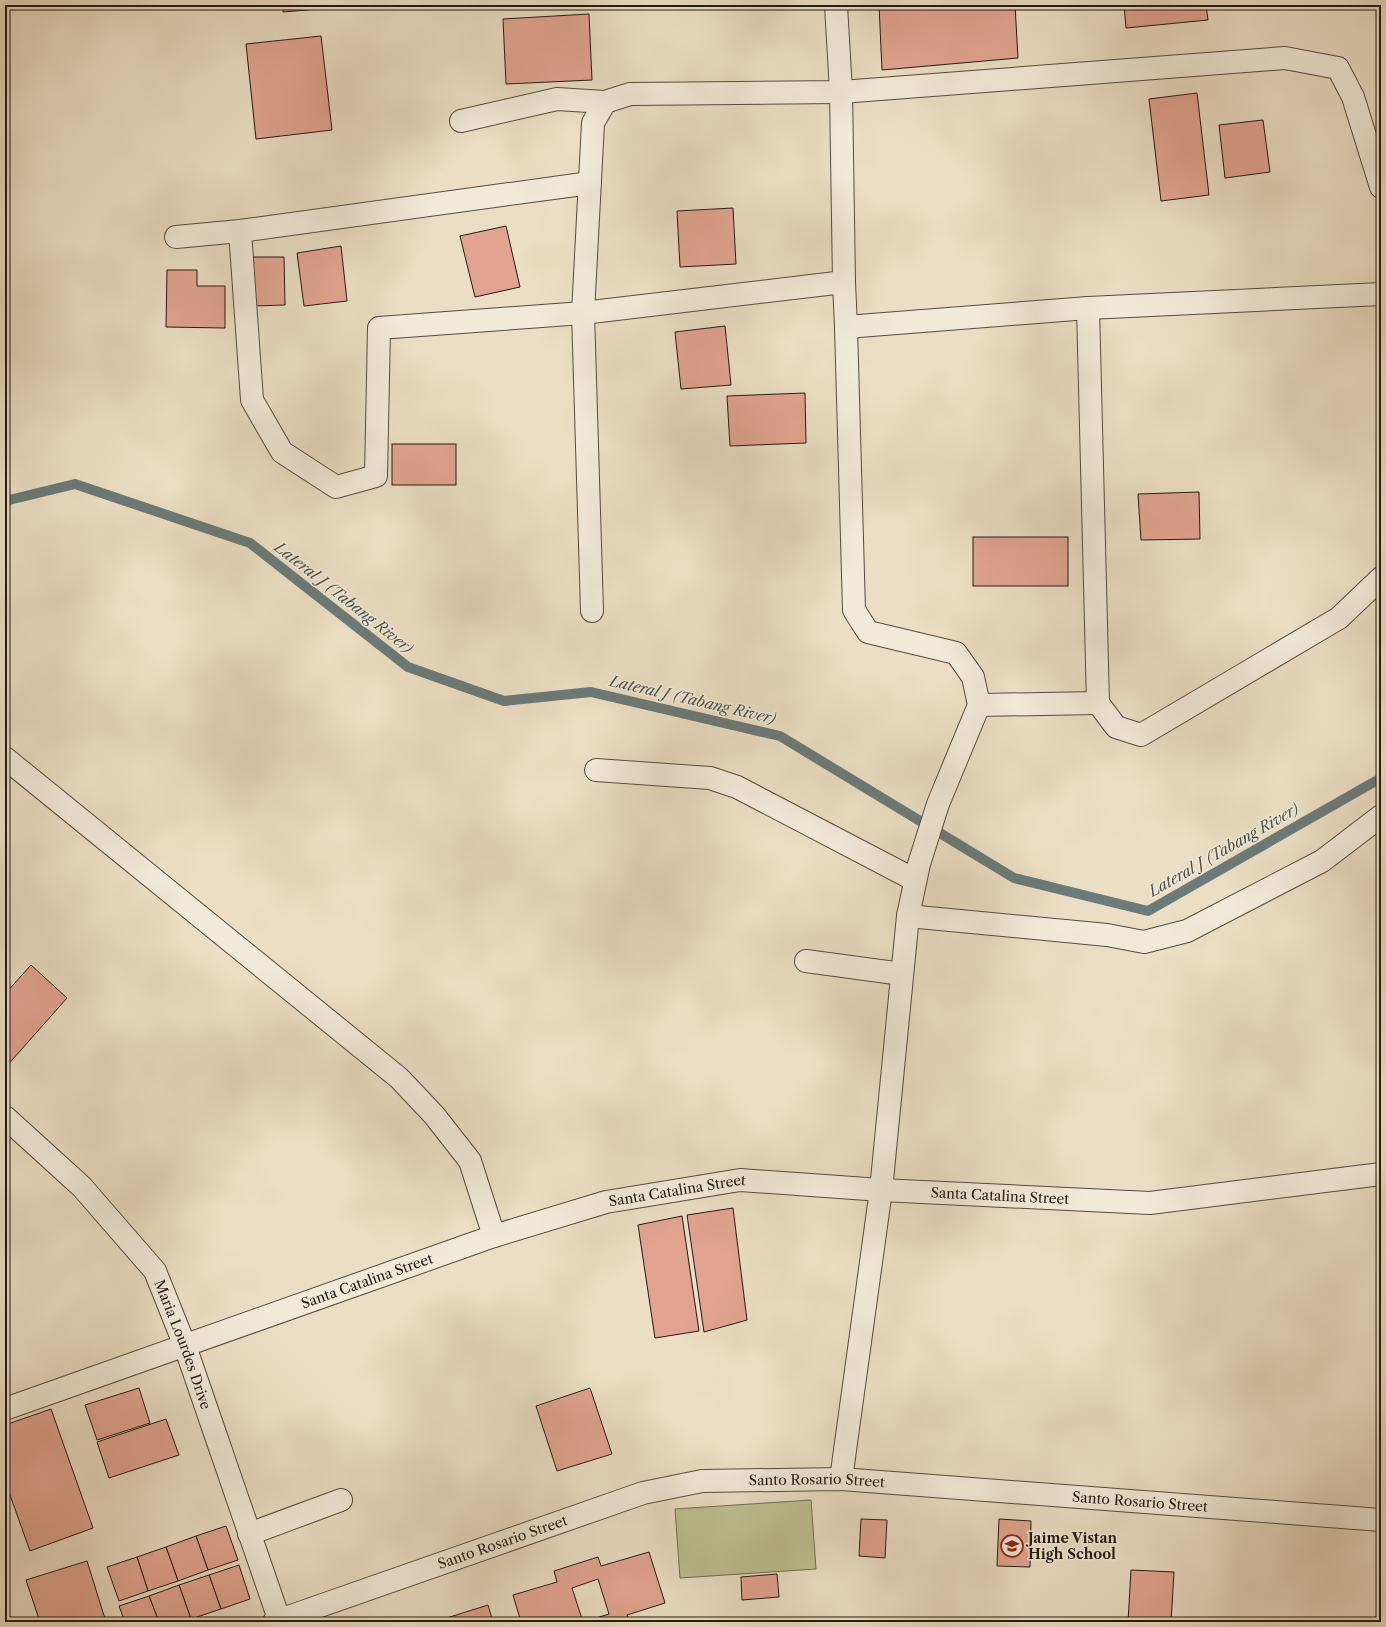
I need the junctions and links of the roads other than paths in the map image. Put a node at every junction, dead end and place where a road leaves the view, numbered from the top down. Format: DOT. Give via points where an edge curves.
graph roads {
  1 [pos="836,5"];
  2 [pos="841,92"];
  3 [pos="605,102"];
  4 [pos="462,121"];
  5 [pos="590,183"];
  6 [pos="1381,187"];
  7 [pos="240,231"];
  8 [pos="176,237"];
  9 [pos="844,282"];
  10 [pos="1381,294"];
  11 [pos="1088,308"];
  12 [pos="583,313"];
  13 [pos="846,327"];
  14 [pos="1381,578"];
  15 [pos="592,611"];
  16 [pos="1098,703"];
  17 [pos="979,704"];
  18 [pos="5,758"];
  19 [pos="596,770"];
  20 [pos="1381,816"];
  21 [pos="917,872"];
  22 [pos="908,916"];
  23 [pos="806,961"];
  24 [pos="902,974"];
  25 [pos="5,1117"];
  26 [pos="1381,1174"];
  27 [pos="881,1190"];
  28 [pos="494,1236"];
  29 [pos="186,1346"];
  30 [pos="5,1409"];
  31 [pos="842,1479"];
  32 [pos="341,1500"];
  33 [pos="1381,1520"];
  34 [pos="249,1534"];
  35 [pos="278,1621"];
  1 -- 2 [label="street"];
  2 -- 3 [label="street" via="630,94"];
  2 -- 6 [label="street" via="1285,58 1338,68 1353,97"];
  2 -- 9 [label="street"];
  3 -- 4 [label="street" via="558,99"];
  3 -- 5 [label="street" via="594,123"];
  5 -- 7 [label="street"];
  5 -- 12 [label="street"];
  7 -- 8 [label="street"];
  7 -- 12 [label="street" via="252,400 282,452 336,487 376,476 379,328"];
  9 -- 12 [label="street"];
  9 -- 13 [label="street"];
  10 -- 11 [label="street"];
  11 -- 13 [label="street"];
  11 -- 16 [label="street"];
  12 -- 15 [label="street"];
  13 -- 17 [label="street" via="854,610 868,632 956,653 973,677"];
  14 -- 16 [label="street" via="1338,618 1141,735 1116,727"];
  16 -- 17 [label="street"];
  17 -- 21 [label="street" via="938,804"];
  18 -- 28 [label="street" via="399,1078 434,1115 470,1161"];
  19 -- 21 [label="street" via="710,778 737,787"];
  20 -- 22 [label="street" via="1315,864 1187,931 1144,942 1107,935"];
  21 -- 22 [label="street"];
  22 -- 24 [label="street"];
  23 -- 24 [label="street"];
  24 -- 27 [label="street"];
  25 -- 29 [label="street, Maria Lourdes Drive" via="82,1187 155,1271"];
  26 -- 27 [label="street, Santa Catalina Street" via="1150,1203"];
  27 -- 28 [label="street, Santa Catalina Street" via="740,1180 606,1202"];
  27 -- 31 [label="street"];
  28 -- 29 [label="street, Santa Catalina Street"];
  29 -- 30 [label="street, Santa Catalina Street"];
  29 -- 34 [label="street, Maria Lourdes Drive"];
  31 -- 33 [label="street, Santo Rosario Street"];
  31 -- 35 [label="street, Santo Rosario Street" via="702,1481 643,1494"];
  32 -- 34 [label="street"];
  34 -- 35 [label="street, Maria Lourdes Drive"];
}
